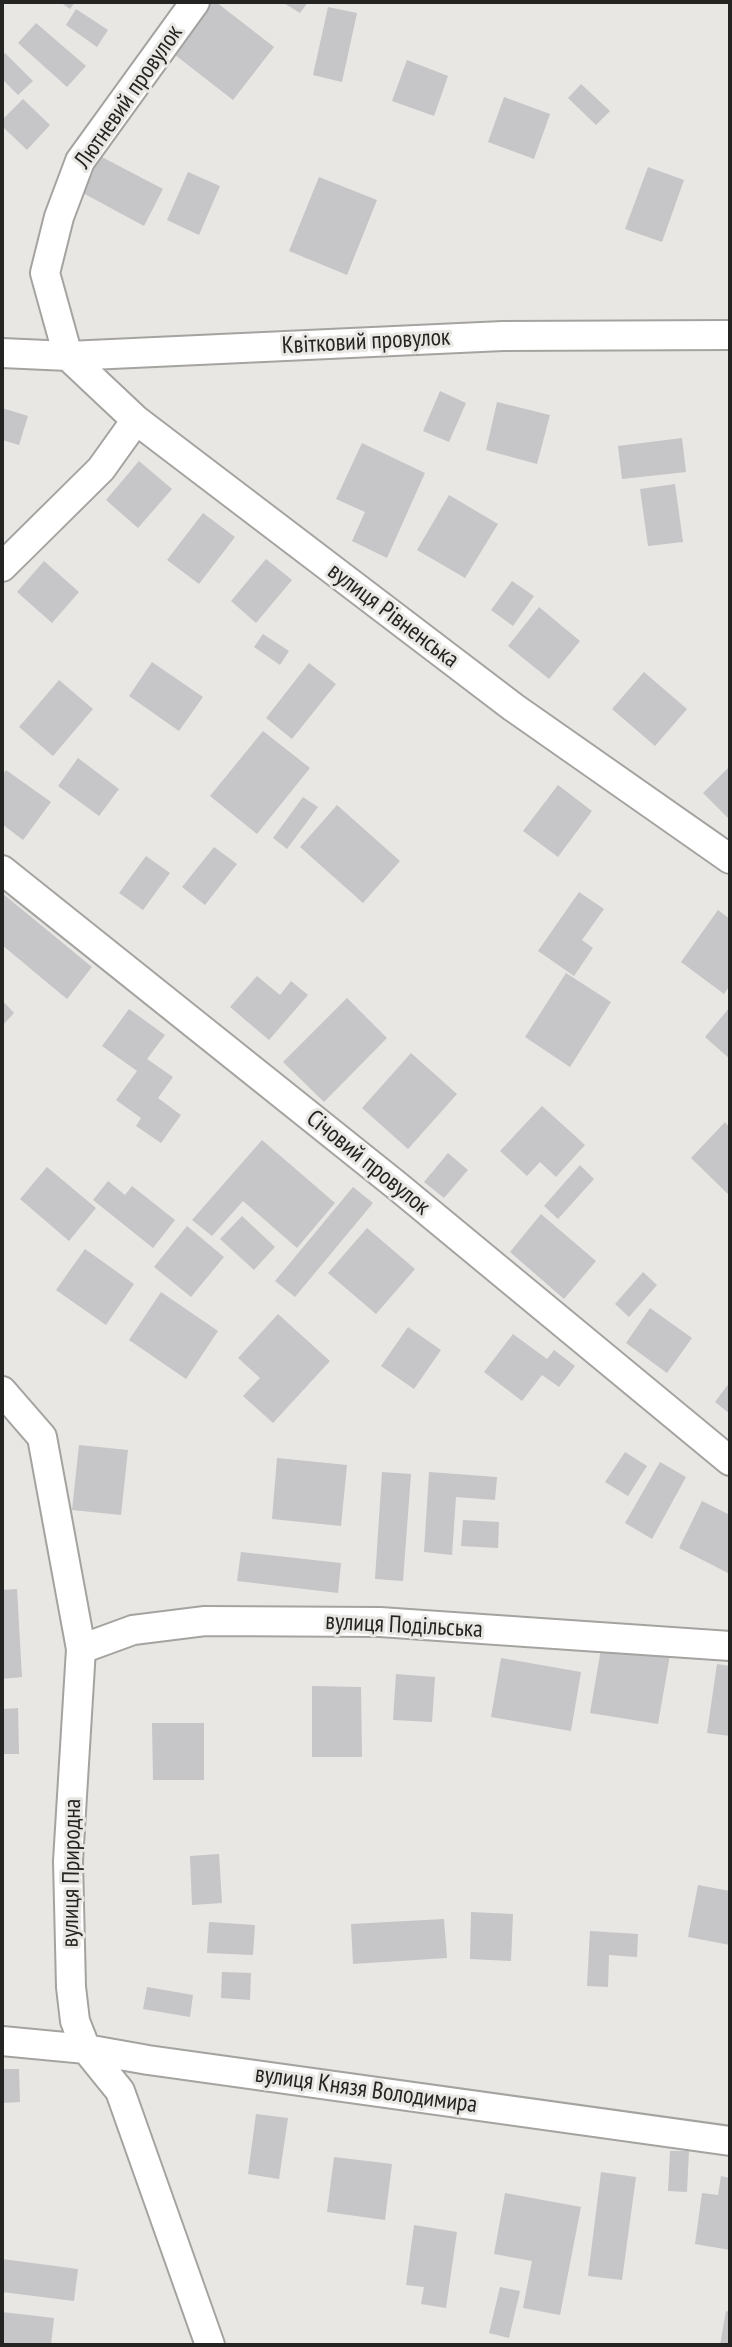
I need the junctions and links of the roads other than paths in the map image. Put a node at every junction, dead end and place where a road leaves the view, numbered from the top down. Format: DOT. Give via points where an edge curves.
graph roads {
  1 [pos="195,2"];
  2 [pos="730,335"];
  3 [pos="2,353"];
  4 [pos="68,356"];
  5 [pos="136,420"];
  6 [pos="2,567"];
  7 [pos="730,859"];
  8 [pos="2,870"];
  9 [pos="2,1391"];
  10 [pos="730,1461"];
  11 [pos="730,1646"];
  12 [pos="81,1648"];
  13 [pos="2,2041"];
  14 [pos="86,2049"];
  15 [pos="730,2141"];
  16 [pos="217,2344"];
  1 -- 4 [label="street, Лютневий провулок" via="80,161 59,217 45,273"];
  2 -- 4 [label="street, Квітковий провулок" via="503,336"];
  3 -- 4 [label="street, Квітковий провулок"];
  4 -- 5 [label="street, вулиця Рівненська"];
  5 -- 6 [label="street" via="101,469"];
  5 -- 7 [label="street, вулиця Рівненська" via="513,707"];
  8 -- 10 [label="street, Січовий провулок" via="396,1185"];
  9 -- 12 [label="street, вулиця Природна" via="42,1437"];
  11 -- 12 [label="street, вулиця Подільська" via="380,1622 205,1621 133,1630"];
  12 -- 14 [label="street, вулиця Природна" via="68,1861 71,1987 75,2021"];
  13 -- 14 [label="street, вулиця Князя Володимира"];
  14 -- 15 [label="street, вулиця Князя Володимира"];
  14 -- 16 [label="street, вулиця Природна" via="120,2091"];
}
